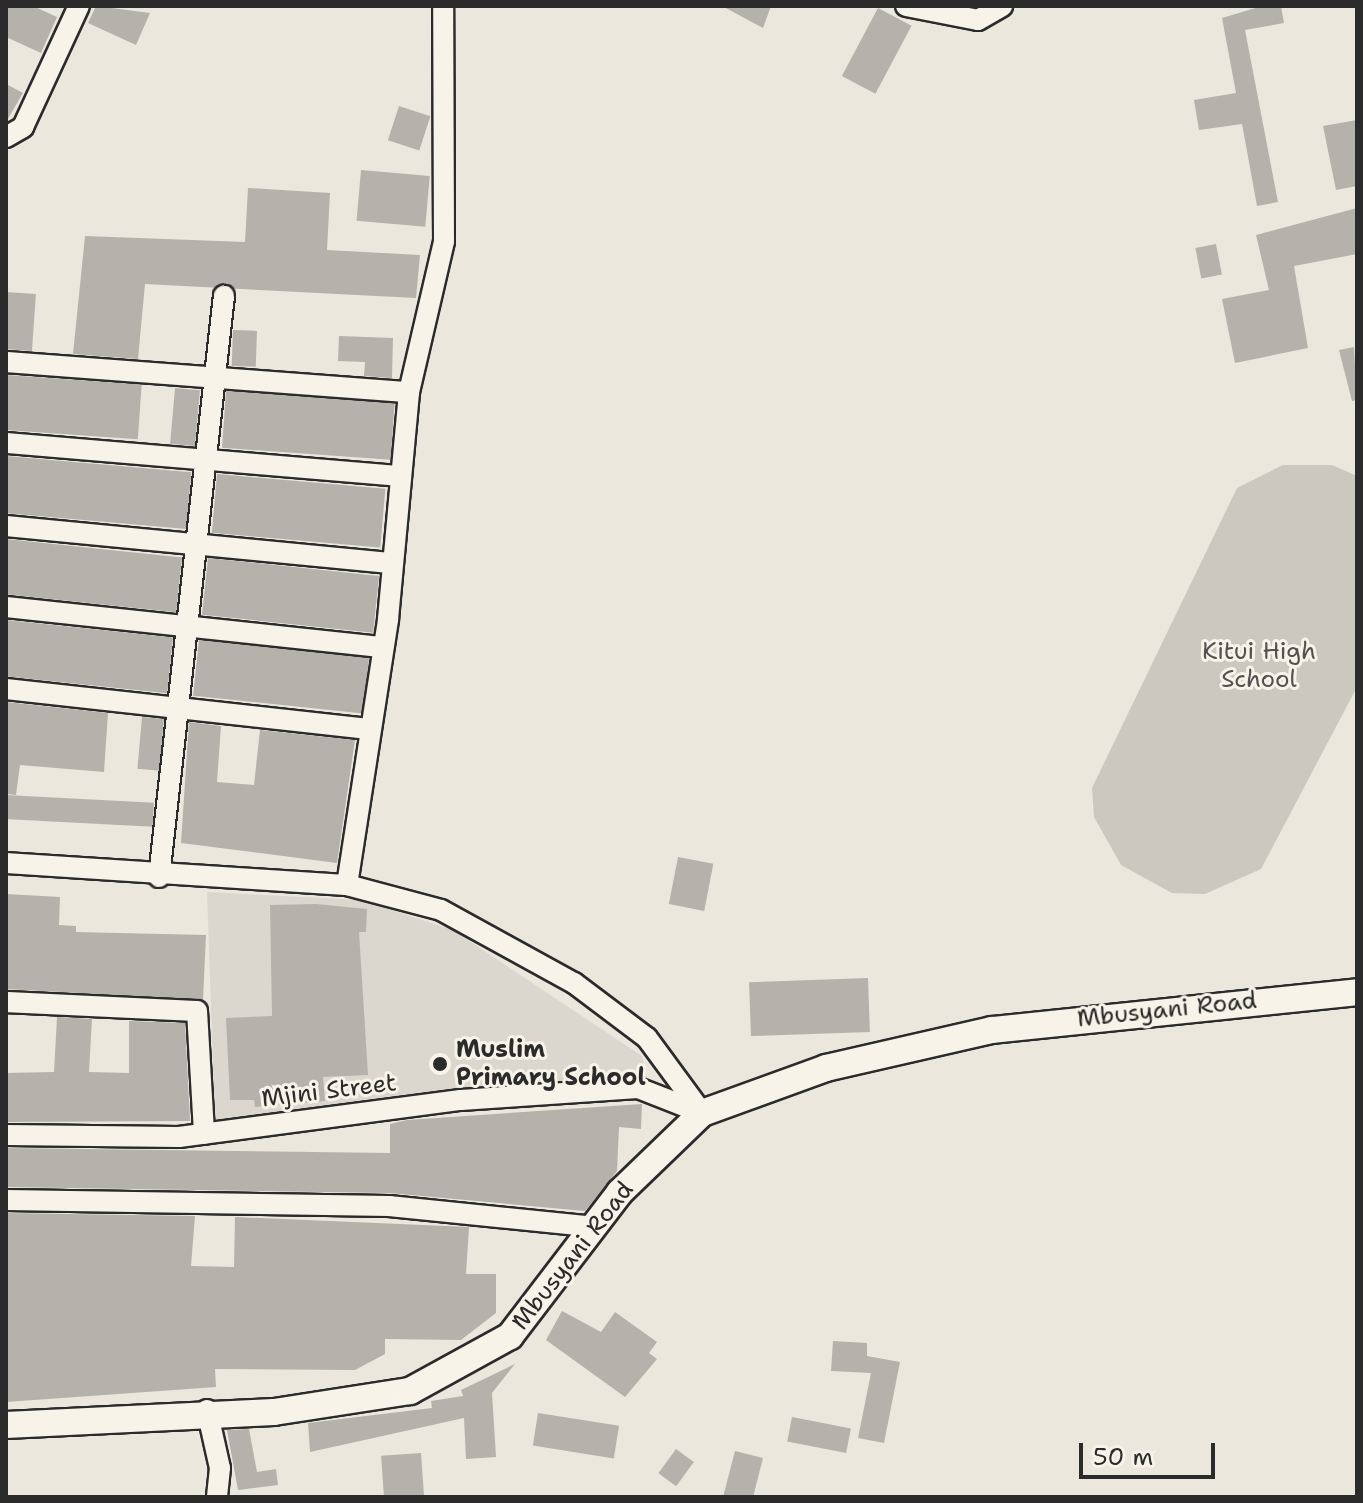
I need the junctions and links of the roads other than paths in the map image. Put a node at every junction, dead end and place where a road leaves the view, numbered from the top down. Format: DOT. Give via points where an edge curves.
graph roads {
  1 [pos="79,6"];
  2 [pos="443,6"];
  3 [pos="906,6"];
  4 [pos="1002,6"];
  5 [pos="6,137"];
  6 [pos="224,296"];
  7 [pos="6,362"];
  8 [pos="219,377"];
  9 [pos="409,392"];
  10 [pos="6,443"];
  11 [pos="211,460"];
  12 [pos="397,476"];
  13 [pos="6,526"];
  14 [pos="200,545"];
  15 [pos="392,563"];
  16 [pos="6,607"];
  17 [pos="193,623"];
  18 [pos="383,647"];
  19 [pos="6,689"];
  20 [pos="183,708"];
  21 [pos="371,729"];
  22 [pos="6,863"];
  23 [pos="159,877"];
  24 [pos="347,885"];
  25 [pos="1357,992"];
  26 [pos="6,1002"];
  27 [pos="702,1113"];
  28 [pos="204,1134"];
  29 [pos="6,1135"];
  30 [pos="6,1200"];
  31 [pos="595,1227"];
  32 [pos="207,1410"];
  33 [pos="6,1425"];
  34 [pos="217,1497"];
  1 -- 5 [label="street" via="23,127"];
  2 -- 9 [label="street" via="444,241"];
  3 -- 4 [label="street" via="978,20"];
  6 -- 8 [label="street"];
  7 -- 8 [label="street"];
  8 -- 9 [label="street"];
  8 -- 11 [label="street"];
  9 -- 12 [label="street"];
  10 -- 11 [label="street"];
  11 -- 12 [label="street"];
  11 -- 14 [label="street"];
  12 -- 15 [label="street"];
  13 -- 14 [label="street"];
  14 -- 15 [label="street"];
  14 -- 17 [label="street"];
  15 -- 18 [label="street"];
  16 -- 17 [label="street"];
  17 -- 18 [label="street"];
  17 -- 20 [label="street"];
  18 -- 21 [label="street"];
  19 -- 20 [label="street"];
  20 -- 21 [label="street"];
  20 -- 23 [label="street"];
  21 -- 24 [label="street"];
  22 -- 23 [label="street"];
  23 -- 24 [label="street"];
  24 -- 27 [label="street" via="441,910 574,983 647,1038"];
  25 -- 27 [label="street, Mbusyani Road" via="992,1030 826,1068"];
  26 -- 28 [label="street" via="197,1011"];
  27 -- 28 [label="street, Mjini Street" via="638,1088 461,1100"];
  27 -- 31 [label="street, Mbusyani Road" via="620,1192"];
  28 -- 29 [label="street, Mjini Street"];
  30 -- 31 [label="street" via="389,1206"];
  31 -- 32 [label="street, Mbusyani Road" via="510,1336 460,1367 362,1402"];
  32 -- 33 [label="street, Mbusyani Road"];
  32 -- 34 [label="street" via="220,1468"];
}
